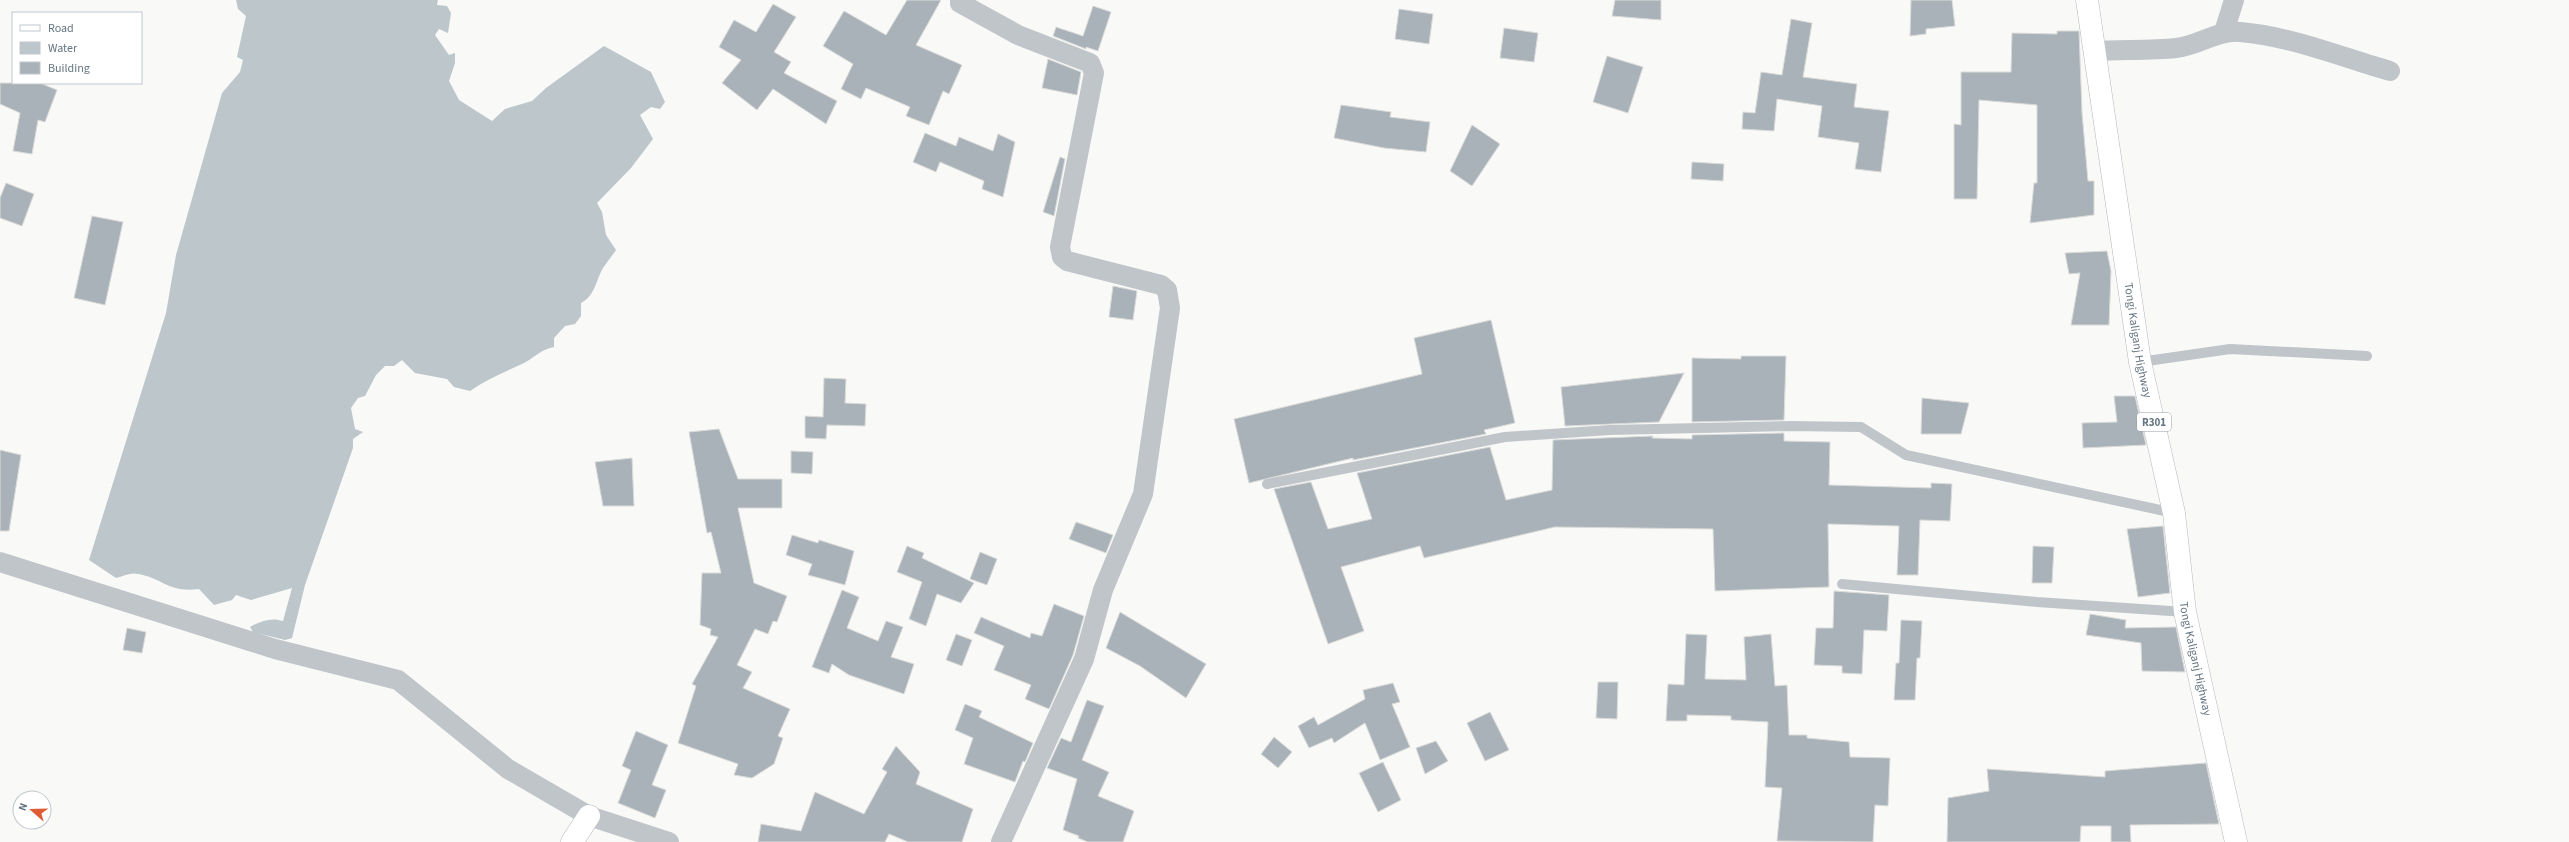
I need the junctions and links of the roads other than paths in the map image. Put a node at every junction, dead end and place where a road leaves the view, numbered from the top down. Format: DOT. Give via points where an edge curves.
graph roads {
  1 [pos="960,0"];
  2 [pos="2087,0"];
  3 [pos="2234,0"];
  4 [pos="2224,32"];
  5 [pos="2094,51"];
  6 [pos="2390,71"];
  7 [pos="2367,356"];
  8 [pos="2140,362"];
  9 [pos="1267,484"];
  10 [pos="2174,513"];
  11 [pos="0,562"];
  12 [pos="1842,584"];
  13 [pos="2186,612"];
  14 [pos="589,816"];
  15 [pos="572,842"];
  16 [pos="669,842"];
  17 [pos="1000,842"];
  18 [pos="2236,842"];
  1 -- 17 [label="street" via="960,3 974,13 1018,35 1090,63 1094,73 1060,247 1062,257 1067,261 1161,285 1167,290 1170,308 1143,494 1103,590 1084,659"];
  2 -- 5 [label="main road, Tongi Kaliganj Highway / R301"];
  3 -- 4 [label="street"];
  4 -- 5 [label="street" via="2176,48"];
  4 -- 6 [label="street" via="2240,32 2294,43"];
  5 -- 8 [label="main road, Tongi Kaliganj Highway / R301"];
  7 -- 8 [label="lane" via="2230,349"];
  8 -- 10 [label="main road, Tongi Kaliganj Highway / R301"];
  9 -- 10 [label="lane" via="1505,436 1626,429 1790,426 1861,428 1906,455"];
  10 -- 13 [label="main road, Tongi Kaliganj Highway / R301"];
  11 -- 14 [label="street" via="275,649 398,680 508,770"];
  12 -- 13 [label="lane" via="2037,602"];
  13 -- 18 [label="main road, Tongi Kaliganj Highway / R301"];
  14 -- 15 [label="main road"];
  14 -- 16 [label="street"];
}
